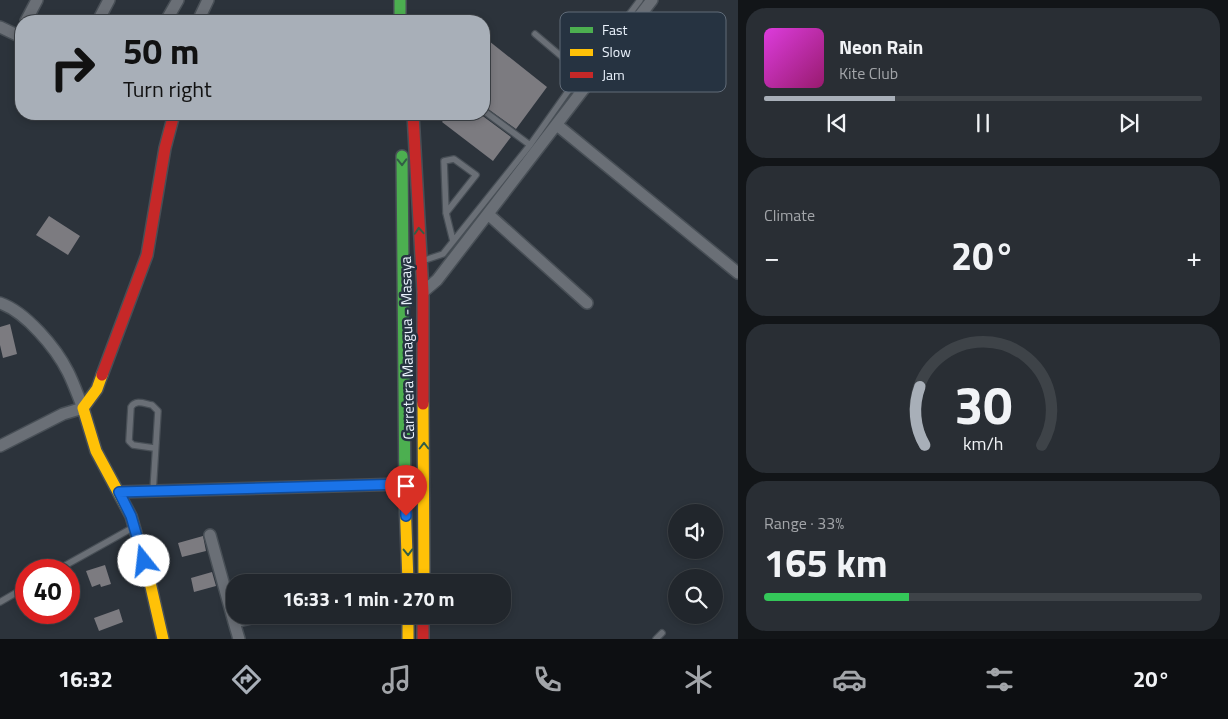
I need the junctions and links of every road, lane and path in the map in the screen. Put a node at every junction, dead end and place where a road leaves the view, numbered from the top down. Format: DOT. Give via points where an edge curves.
graph roads {
  1 [pos="38,0"];
  2 [pos="109,0"];
  3 [pos="178,0"];
  4 [pos="208,0"];
  5 [pos="400,0"];
  6 [pos="640,0"];
  7 [pos="652,0"];
  8 [pos="631,12"];
  9 [pos="643,12"];
  10 [pos="29,15"];
  11 [pos="101,15"];
  12 [pos="169,15"];
  13 [pos="201,15"];
  14 [pos="400,15"];
  15 [pos="0,27"];
  16 [pos="15,32"];
  17 [pos="535,34"];
  18 [pos="560,55"];
  19 [pos="568,92"];
  20 [pos="583,92"];
  21 [pos="490,115"];
  22 [pos="172,120"];
  23 [pos="413,120"];
  24 [pos="558,125"];
  25 [pos="401,141"];
  26 [pos="530,145"];
  27 [pos="446,213"];
  28 [pos="488,214"];
  29 [pos="452,241"];
  30 [pos="421,262"];
  31 [pos="738,273"];
  32 [pos="423,292"];
  33 [pos="586,302"];
  34 [pos="0,303"];
  35 [pos="83,408"];
  36 [pos="1,443"];
  37 [pos="154,448"];
  38 [pos="405,484"];
  39 [pos="152,491"];
  40 [pos="119,492"];
  41 [pos="134,527"];
  42 [pos="210,536"];
  43 [pos="77,559"];
  44 [pos="408,574"];
  45 [pos="424,574"];
  46 [pos="15,593"];
  47 [pos="226,593"];
  48 [pos="0,602"];
  49 [pos="235,624"];
  50 [pos="408,624"];
  51 [pos="423,624"];
  52 [pos="662,633"];
  53 [pos="163,639"];
  54 [pos="239,639"];
  55 [pos="408,639"];
  56 [pos="423,639"];
  57 [pos="656,639"];
  1 -- 10 [label="street"];
  2 -- 11 [label="street"];
  3 -- 12 [label="street"];
  4 -- 13 [label="street"];
  5 -- 14 [label="main road"];
  6 -- 8 [label="lane"];
  7 -- 9 [label="street"];
  15 -- 16 [label="street"];
  17 -- 18 [label="lane"];
  19 -- 26 [label="lane"];
  20 -- 24 [label="street"];
  21 -- 26 [label="lane"];
  22 -- 35 [label="main road" via="147,255 97,389"];
  30 -- 23 [label="main road, Carretera Managua - Masaya, one-way"];
  24 -- 28 [label="street"];
  24 -- 31 [label="street"];
  25 -- 38 [label="main road, Carretera Managua - Masaya, one-way"];
  26 -- 29 [label="lane"];
  27 -- 27 [label="lane" via="476,175 454,159 444,162"];
  27 -- 29 [label="lane"];
  28 -- 32 [label="street" via="437,280"];
  28 -- 33 [label="street"];
  29 -- 30 [label="lane" via="443,254"];
  30 -- 32 [label="main road, Carretera Managua - Masaya"];
  45 -- 32 [label="main road, Carretera Managua - Masaya, one-way"];
  34 -- 35 [label="street" via="24,317 47,342 68,372"];
  35 -- 36 [label="street"];
  35 -- 40 [label="main road" via="96,451"];
  37 -- 37 [label="lane" via="158,412 152,405 137,402 131,407 129,441 133,446"];
  37 -- 39 [label="lane"];
  38 -- 39 [label="street"];
  38 -- 44 [label="main road, Carretera Managua - Masaya, one-way"];
  39 -- 40 [label="street"];
  40 -- 41 [label="main road"];
  41 -- 43 [label="lane"];
  41 -- 53 [label="main road"];
  42 -- 47 [label="street"];
  46 -- 48 [label="lane"];
  49 -- 54 [label="street"];
  50 -- 55 [label="main road"];
  51 -- 56 [label="main road"];
  52 -- 57 [label="lane"];
}
